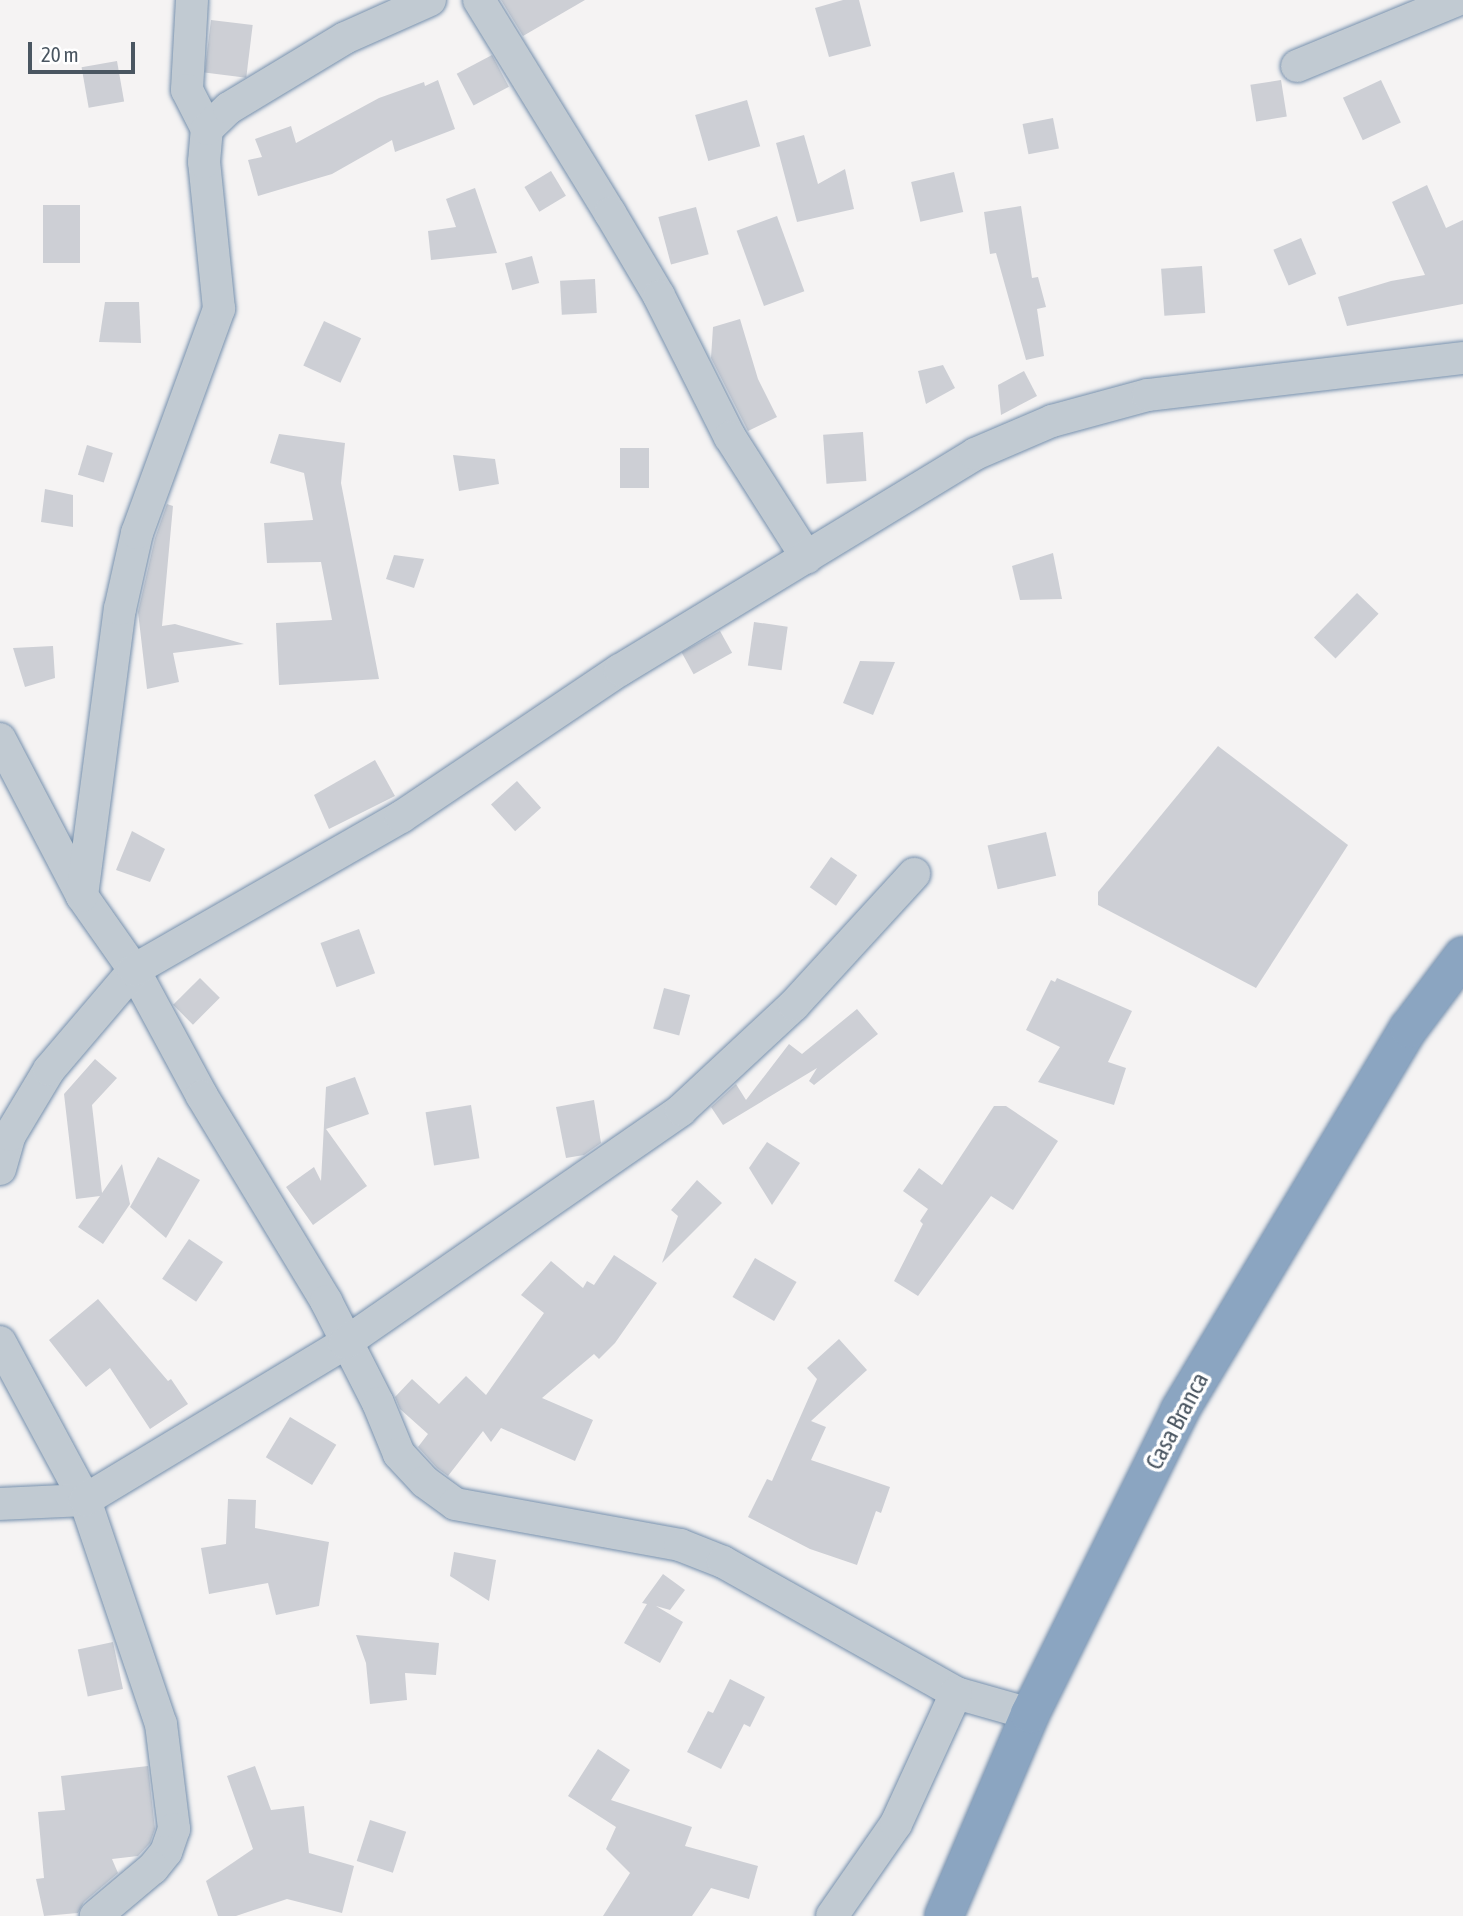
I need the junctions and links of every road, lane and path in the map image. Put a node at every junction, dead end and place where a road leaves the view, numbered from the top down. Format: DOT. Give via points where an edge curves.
graph roads {
  1 [pos="192,0"];
  2 [pos="430,0"];
  3 [pos="479,0"];
  4 [pos="1457,0"];
  5 [pos="1297,66"];
  6 [pos="207,129"];
  7 [pos="1463,358"];
  8 [pos="807,558"];
  9 [pos="0,739"];
  10 [pos="914,874"];
  11 [pos="82,896"];
  12 [pos="1463,956"];
  13 [pos="134,970"];
  14 [pos="0,1169"];
  15 [pos="0,1342"];
  16 [pos="345,1343"];
  17 [pos="85,1500"];
  18 [pos="0,1504"];
  19 [pos="956,1693"];
  20 [pos="1030,1714"];
  21 [pos="96,1916"];
  22 [pos="832,1916"];
  23 [pos="944,1916"];
  1 -- 6 [label="street" via="187,90"];
  2 -- 6 [label="street" via="345,38 229,108"];
  3 -- 8 [label="street" via="659,296 730,437"];
  4 -- 5 [label="street"];
  6 -- 11 [label="street" via="204,162 219,309 137,533 120,609"];
  7 -- 8 [label="street" via="1148,395 1052,421 975,454"];
  8 -- 13 [label="street" via="620,670 401,817"];
  9 -- 11 [label="street"];
  10 -- 16 [label="street" via="794,1004 681,1110"];
  11 -- 13 [label="street"];
  12 -- 20 [label="highway, Casa Branca" via="1409,1028 1180,1410"];
  13 -- 14 [label="street" via="49,1070 9,1135"];
  13 -- 16 [label="street" via="202,1096 326,1301"];
  15 -- 17 [label="street"];
  16 -- 17 [label="street"];
  16 -- 19 [label="street" via="399,1454 425,1482 455,1504 680,1545 723,1562"];
  17 -- 18 [label="street"];
  17 -- 21 [label="street" via="161,1724 174,1829 166,1852 153,1868"];
  19 -- 20 [label="street"];
  19 -- 22 [label="street" via="896,1824"];
  20 -- 23 [label="highway, Casa Branca"];
}
